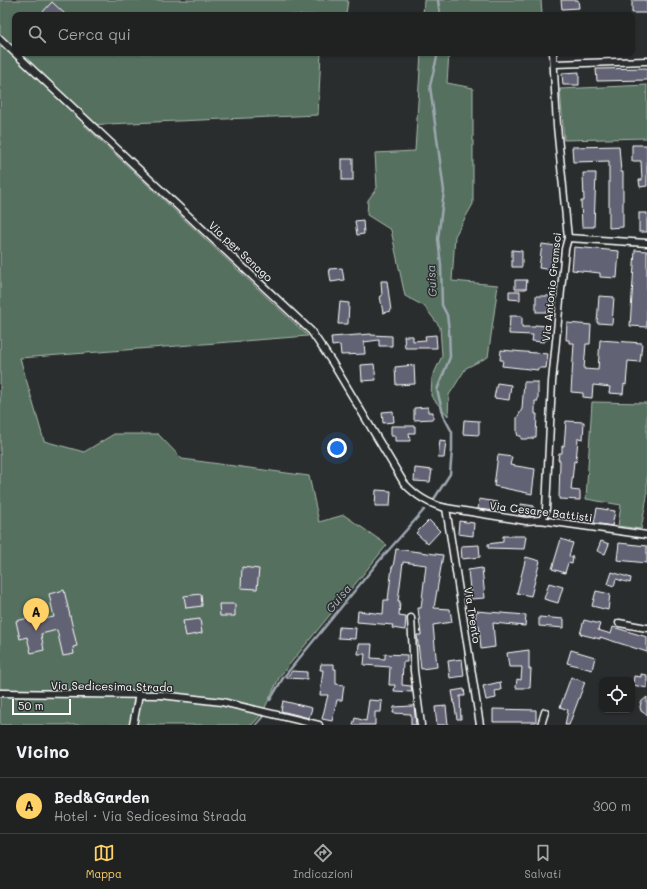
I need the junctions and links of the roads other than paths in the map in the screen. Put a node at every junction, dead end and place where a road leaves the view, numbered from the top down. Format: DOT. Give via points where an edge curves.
graph roads {
  1 [pos="0,39"];
  2 [pos="12,50"];
  3 [pos="18,56"];
  4 [pos="553,56"];
  5 [pos="647,61"];
  6 [pos="554,64"];
  7 [pos="568,238"];
  8 [pos="647,243"];
  9 [pos="433,505"];
  10 [pos="446,508"];
  11 [pos="540,520"];
  12 [pos="647,535"];
  13 [pos="411,618"];
  14 [pos="619,623"];
  15 [pos="647,628"];
  16 [pos="0,693"];
  17 [pos="139,694"];
  18 [pos="545,712"];
  19 [pos="133,725"];
  20 [pos="319,725"];
  21 [pos="420,725"];
  22 [pos="480,725"];
  23 [pos="541,725"];
  1 -- 2 [label="street, Via per Senago"];
  3 -- 9 [label="street, Via per Senago" via="311,331 404,483"];
  4 -- 6 [label="street, Via Antonio Gramsci"];
  5 -- 6 [label="street"];
  6 -- 7 [label="street, Via Antonio Gramsci"];
  7 -- 8 [label="street"];
  7 -- 11 [label="street, Via Antonio Gramsci" via="552,382 546,509"];
  9 -- 10 [label="street, Via Cesare Battisti"];
  10 -- 11 [label="street, Via Cesare Battisti" via="534,522"];
  10 -- 22 [label="street, Via Trento"];
  11 -- 12 [label="street, Via Cesare Battisti"];
  13 -- 21 [label="street"];
  14 -- 15 [label="street"];
  16 -- 17 [label="street, Via Sedicesima Strada"];
  17 -- 19 [label="street"];
  17 -- 20 [label="street, Via Sedicesima Strada" via="222,702"];
  18 -- 23 [label="street"];
}
